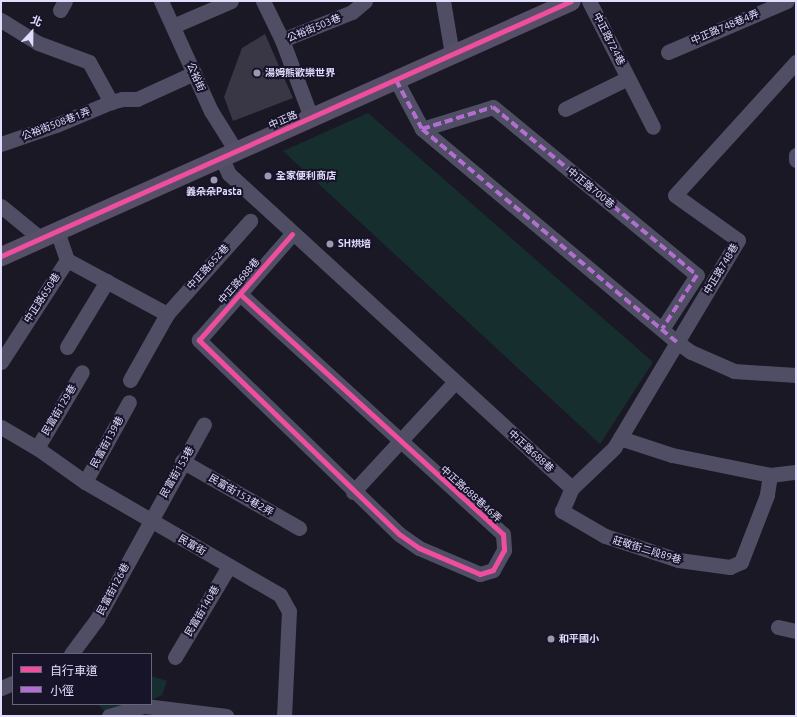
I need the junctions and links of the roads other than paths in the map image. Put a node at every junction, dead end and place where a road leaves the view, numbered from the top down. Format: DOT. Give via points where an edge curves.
graph roads {
  1 [pos="161,1"];
  2 [pos="231,1"];
  3 [pos="263,1"];
  4 [pos="365,1"];
  5 [pos="443,1"];
  6 [pos="572,1"];
  7 [pos="589,1"];
  8 [pos="785,2"];
  9 [pos="1,20"];
  10 [pos="173,26"];
  11 [pos="282,40"];
  12 [pos="668,52"];
  13 [pos="452,54"];
  14 [pos="796,62"];
  15 [pos="194,73"];
  16 [pos="628,78"];
  17 [pos="396,80"];
  18 [pos="111,102"];
  19 [pos="565,109"];
  20 [pos="311,117"];
  21 [pos="653,127"];
  22 [pos="422,129"];
  23 [pos="1,144"];
  24 [pos="229,154"];
  25 [pos="796,155"];
  26 [pos="796,160"];
  27 [pos="1,206"];
  28 [pos="250,221"];
  29 [pos="292,234"];
  30 [pos="48,235"];
  31 [pos="1,256"];
  32 [pos="67,260"];
  33 [pos="107,281"];
  34 [pos="240,294"];
  35 [pos="167,314"];
  36 [pos="662,329"];
  37 [pos="199,340"];
  38 [pos="677,342"];
  39 [pos="67,347"];
  40 [pos="1,362"];
  41 [pos="82,372"];
  42 [pos="796,375"];
  43 [pos="130,380"];
  44 [pos="455,382"];
  45 [pos="129,402"];
  46 [pos="204,424"];
  47 [pos="1,427"];
  48 [pos="620,438"];
  49 [pos="399,442"];
  50 [pos="37,448"];
  51 [pos="182,461"];
  52 [pos="796,472"];
  53 [pos="770,475"];
  54 [pos="85,482"];
  55 [pos="572,488"];
  56 [pos="353,492"];
  57 [pos="562,511"];
  58 [pos="150,520"];
  59 [pos="299,528"];
  60 [pos="229,566"];
  61 [pos="778,627"];
  62 [pos="796,631"];
  63 [pos="72,653"];
  64 [pos="175,657"];
  65 [pos="12,683"];
  66 [pos="1,688"];
  67 [pos="109,716"];
  68 [pos="226,716"];
  69 [pos="284,716"];
  1 -- 10 [label="street, 公裕街"];
  2 -- 10 [label="street"];
  3 -- 11 [label="street"];
  4 -- 11 [label="street, 公裕街503巷" via="352,12"];
  5 -- 13 [label="street"];
  6 -- 13 [label="main road, 中正路"];
  7 -- 16 [label="street, 中正路724巷"];
  8 -- 12 [label="street, 中正路748巷4弄"];
  9 -- 18 [label="street" via="38,43 89,62"];
  10 -- 15 [label="street, 公裕街"];
  11 -- 20 [label="street"];
  13 -- 17 [label="main road, 中正路"];
  14 -- 38 [label="street, 中正路748巷" via="675,195 738,240"];
  15 -- 18 [label="street, 公裕街508巷1弄" via="137,99"];
  15 -- 24 [label="street, 公裕街"];
  16 -- 19 [label="street, 中正路724巷"];
  16 -- 21 [label="street, 中正路724巷"];
  17 -- 20 [label="main road, 中正路"];
  17 -- 22 [label="street"];
  18 -- 23 [label="street, 公裕街508巷1弄"];
  20 -- 24 [label="main road, 中正路"];
  22 -- 36 [label="street"];
  22 -- 36 [label="street, 中正路700巷" via="493,107 697,275"];
  24 -- 29 [label="street, 中正路688巷" via="229,174"];
  24 -- 30 [label="main road, 中正路"];
  25 -- 26 [label="street"];
  27 -- 30 [label="street"];
  28 -- 35 [label="street, 中正路652巷"];
  29 -- 34 [label="street, 中正路688巷"];
  29 -- 44 [label="street, 中正路688巷"];
  30 -- 31 [label="main road, 中正路"];
  30 -- 32 [label="street"];
  32 -- 33 [label="street"];
  32 -- 40 [label="street, 中正路650巷"];
  33 -- 35 [label="street"];
  33 -- 39 [label="street"];
  34 -- 37 [label="street, 中正路688巷"];
  34 -- 49 [label="street, 中正路688巷46弄"];
  35 -- 43 [label="street, 中正路652巷"];
  36 -- 38 [label="street"];
  37 -- 56 [label="street, 中正路688巷46弄"];
  38 -- 42 [label="street" via="691,352 734,371"];
  38 -- 48 [label="street, 中正路748巷"];
  41 -- 50 [label="street, 民富街129巷"];
  44 -- 49 [label="street"];
  44 -- 55 [label="street, 中正路688巷"];
  45 -- 54 [label="street, 民富街139巷"];
  46 -- 51 [label="street, 民富街153巷"];
  47 -- 50 [label="street, 民富街"];
  48 -- 53 [label="street" via="672,455"];
  48 -- 55 [label="street, 中正路748巷" via="614,448"];
  49 -- 56 [label="street"];
  49 -- 56 [label="street, 中正路688巷46弄" via="503,534 504,550 493,570 487,574 480,574 419,548 399,534"];
  50 -- 54 [label="street, 民富街"];
  51 -- 58 [label="street, 民富街153巷"];
  51 -- 59 [label="street, 民富街153巷2弄"];
  52 -- 53 [label="street"];
  53 -- 57 [label="street, 莊敬街二段89巷" via="767,495 741,562 730,567 678,560 612,539"];
  54 -- 58 [label="street, 民富街"];
  55 -- 57 [label="street, 中正路748巷"];
  58 -- 60 [label="street, 民富街"];
  58 -- 63 [label="street, 民富街126巷" via="97,619"];
  60 -- 64 [label="street, 民富街140巷"];
  60 -- 69 [label="street, 民富街" via="280,595 289,611"];
  61 -- 62 [label="street"];
  65 -- 66 [label="street"];
  67 -- 68 [label="street" via="145,706"];
}
